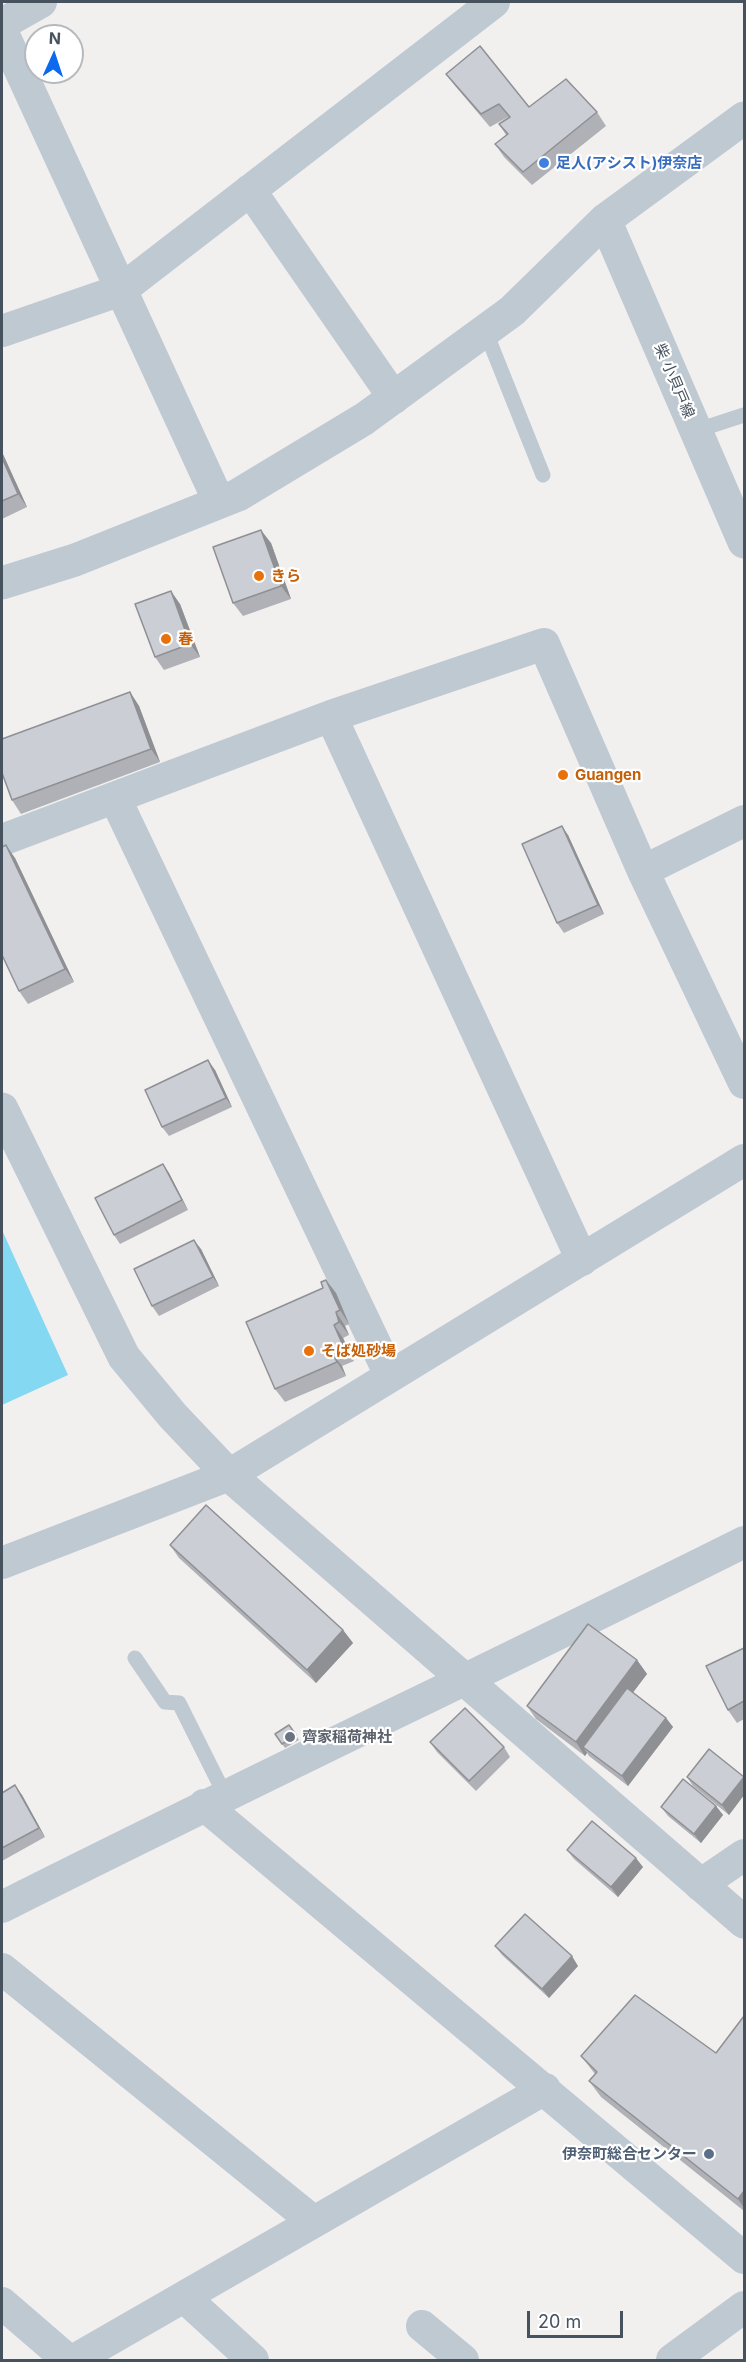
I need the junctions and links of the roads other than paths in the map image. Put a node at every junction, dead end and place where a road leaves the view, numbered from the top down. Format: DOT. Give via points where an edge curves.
graph roads {
  1 [pos="41,2"];
  2 [pos="494,2"];
  3 [pos="2,24"];
  4 [pos="2,31"];
  5 [pos="744,118"];
  6 [pos="250,189"];
  7 [pos="605,220"];
  8 [pos="121,290"];
  9 [pos="485,330"];
  10 [pos="2,332"];
  11 [pos="394,398"];
  12 [pos="744,415"];
  13 [pos="695,431"];
  14 [pos="543,476"];
  15 [pos="219,502"];
  16 [pos="744,542"];
  17 [pos="2,583"];
  18 [pos="331,716"];
  19 [pos="115,798"];
  20 [pos="744,821"];
  21 [pos="2,840"];
  22 [pos="644,871"];
  23 [pos="744,1083"];
  24 [pos="2,1109"];
  25 [pos="9,1144"];
  26 [pos="744,1160"];
  27 [pos="582,1260"];
  28 [pos="390,1375"];
  29 [pos="229,1475"];
  30 [pos="744,1542"];
  31 [pos="2,1563"];
  32 [pos="135,1658"];
  33 [pos="465,1682"];
  34 [pos="214,1800"];
  35 [pos="744,1855"];
  36 [pos="700,1885"];
  37 [pos="2,1907"];
  38 [pos="744,1922"];
  39 [pos="2,1969"];
  40 [pos="545,2089"];
  41 [pos="315,2222"];
  42 [pos="744,2258"];
  43 [pos="184,2297"];
  44 [pos="2,2303"];
  45 [pos="744,2307"];
  46 [pos="422,2326"];
  47 [pos="68,2361"];
  48 [pos="74,2361"];
  49 [pos="253,2361"];
  50 [pos="463,2361"];
  51 [pos="672,2361"];
  1 -- 3 [label="street"];
  2 -- 6 [label="street"];
  4 -- 8 [label="street"];
  5 -- 7 [label="street"];
  6 -- 8 [label="street"];
  6 -- 11 [label="street"];
  7 -- 9 [label="street" via="512,312"];
  7 -- 13 [label="street, 柴 小貝戸線"];
  8 -- 10 [label="street"];
  8 -- 15 [label="street"];
  9 -- 11 [label="street"];
  9 -- 14 [label="lane"];
  11 -- 15 [label="street" via="248,490"];
  12 -- 13 [label="lane"];
  13 -- 16 [label="street, 柴 小貝戸線"];
  15 -- 17 [label="street" via="75,560"];
  18 -- 19 [label="street"];
  18 -- 22 [label="street" via="544,644"];
  18 -- 27 [label="street"];
  19 -- 21 [label="street"];
  19 -- 28 [label="street"];
  20 -- 22 [label="street"];
  22 -- 23 [label="street"];
  24 -- 25 [label="street"];
  25 -- 29 [label="street" via="124,1358"];
  26 -- 27 [label="street"];
  27 -- 28 [label="street"];
  28 -- 29 [label="street"];
  29 -- 31 [label="street"];
  29 -- 33 [label="street"];
  30 -- 33 [label="street"];
  32 -- 34 [label="lane" via="165,1702 179,1703"];
  33 -- 34 [label="street"];
  33 -- 36 [label="street"];
  34 -- 37 [label="street"];
  34 -- 40 [label="street"];
  35 -- 36 [label="street"];
  36 -- 38 [label="street"];
  39 -- 41 [label="street"];
  40 -- 41 [label="street"];
  40 -- 42 [label="street"];
  41 -- 43 [label="street"];
  43 -- 48 [label="street"];
  43 -- 49 [label="street"];
  44 -- 47 [label="street"];
  45 -- 51 [label="street"];
  46 -- 50 [label="street"];
}
